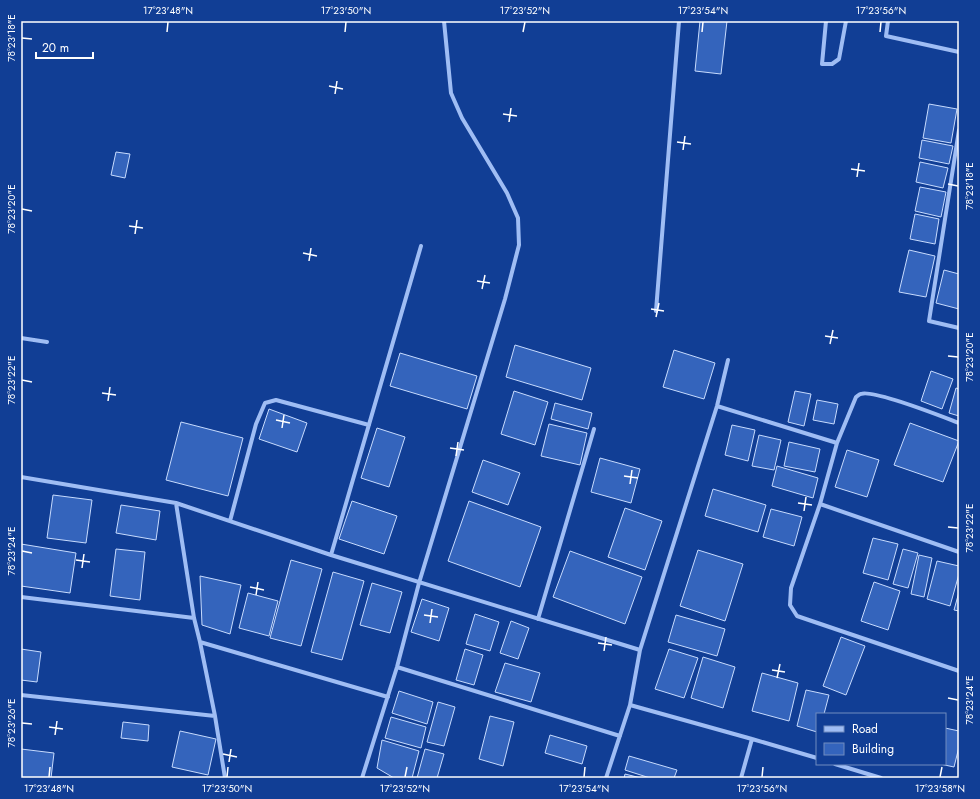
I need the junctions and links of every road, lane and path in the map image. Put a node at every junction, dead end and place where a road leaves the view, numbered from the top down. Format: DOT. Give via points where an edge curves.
graph roads {
  1 [pos="444,21"];
  2 [pos="679,21"];
  3 [pos="826,21"];
  4 [pos="846,21"];
  5 [pos="888,21"];
  6 [pos="959,52"];
  7 [pos="959,130"];
  8 [pos="421,246"];
  9 [pos="656,311"];
  10 [pos="959,328"];
  11 [pos="21,338"];
  12 [pos="47,342"];
  13 [pos="728,360"];
  14 [pos="717,406"];
  15 [pos="959,423"];
  16 [pos="369,425"];
  17 [pos="594,429"];
  18 [pos="837,443"];
  19 [pos="21,477"];
  20 [pos="176,503"];
  21 [pos="820,504"];
  22 [pos="230,522"];
  23 [pos="959,552"];
  24 [pos="331,555"];
  25 [pos="419,583"];
  26 [pos="21,597"];
  27 [pos="194,618"];
  28 [pos="538,619"];
  29 [pos="200,642"];
  30 [pos="640,650"];
  31 [pos="397,667"];
  32 [pos="959,671"];
  33 [pos="21,695"];
  34 [pos="388,697"];
  35 [pos="630,705"];
  36 [pos="215,716"];
  37 [pos="620,736"];
  38 [pos="752,738"];
  39 [pos="816,758"];
  40 [pos="838,765"];
  41 [pos="225,778"];
  42 [pos="362,778"];
  43 [pos="606,778"];
  44 [pos="741,778"];
  45 [pos="880,778"];
  1 -- 25 [label="street" via="451,93 462,118 508,192 518,218 519,245"];
  2 -- 9 [label="street"];
  3 -- 4 [label="street" via="822,64 832,64 839,59"];
  5 -- 6 [label="street" via="886,36"];
  7 -- 10 [label="street" via="929,321"];
  8 -- 16 [label="street"];
  11 -- 12 [label="street"];
  13 -- 14 [label="street"];
  14 -- 18 [label="street"];
  14 -- 30 [label="street"];
  15 -- 18 [label="street" via="890,399 862,393 856,397"];
  16 -- 22 [label="street" via="276,400 265,403 256,424"];
  16 -- 24 [label="street"];
  17 -- 28 [label="street"];
  18 -- 21 [label="street"];
  19 -- 20 [label="street"];
  20 -- 22 [label="street"];
  20 -- 27 [label="street"];
  21 -- 23 [label="street"];
  21 -- 32 [label="street" via="791,588 790,605 797,616"];
  22 -- 24 [label="street"];
  24 -- 25 [label="street"];
  25 -- 28 [label="street"];
  25 -- 31 [label="street"];
  26 -- 27 [label="street"];
  27 -- 29 [label="street"];
  28 -- 30 [label="street"];
  29 -- 34 [label="street"];
  29 -- 36 [label="street"];
  30 -- 35 [label="street"];
  31 -- 34 [label="street"];
  31 -- 37 [label="street"];
  33 -- 36 [label="street"];
  34 -- 42 [label="street"];
  35 -- 37 [label="street"];
  35 -- 38 [label="street"];
  36 -- 41 [label="street"];
  37 -- 43 [label="street"];
  38 -- 39 [label="street"];
  38 -- 44 [label="street"];
  40 -- 45 [label="street"];
}
